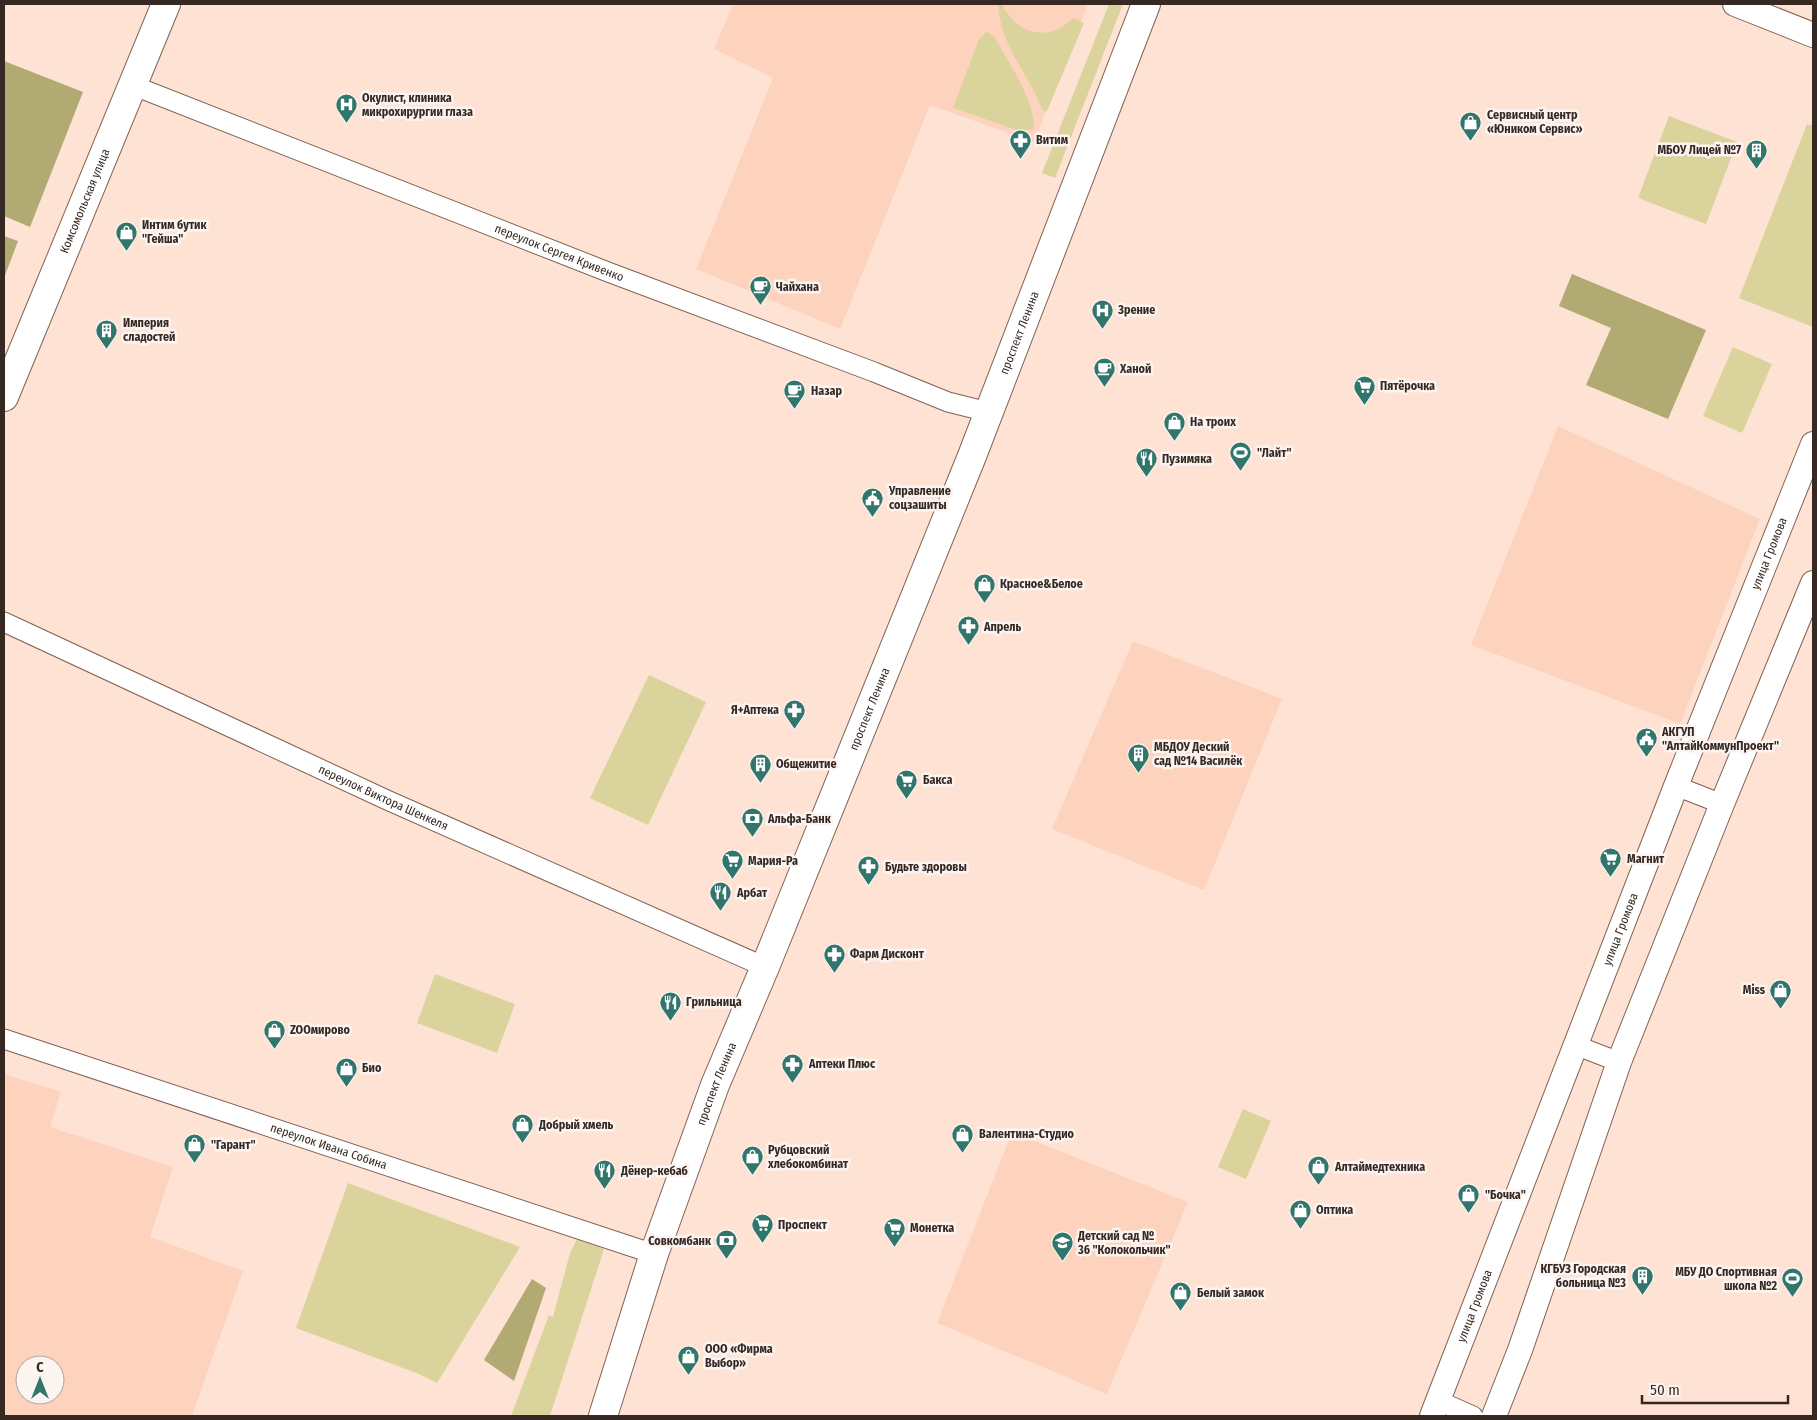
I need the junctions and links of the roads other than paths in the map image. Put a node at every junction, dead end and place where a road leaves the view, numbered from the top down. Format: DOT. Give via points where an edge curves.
graph roads {
  1 [pos="166,4"];
  2 [pos="1146,4"];
  3 [pos="1735,4"];
  4 [pos="1813,35"];
  5 [pos="132,86"];
  6 [pos="4,397"];
  7 [pos="988,412"];
  8 [pos="1813,444"];
  9 [pos="1807,479"];
  10 [pos="1813,583"];
  11 [pos="4,622"];
  12 [pos="1676,786"];
  13 [pos="1722,804"];
  14 [pos="765,967"];
  15 [pos="4,1039"];
  16 [pos="1576,1045"];
  17 [pos="1619,1062"];
  18 [pos="654,1254"];
  19 [pos="1436,1409"];
  20 [pos="603,1416"];
  21 [pos="1473,1416"];
  22 [pos="1494,1416"];
  1 -- 5 [label="main road, Комсомольская улица"];
  2 -- 7 [label="main road, проспект Ленина"];
  3 -- 4 [label="street"];
  5 -- 6 [label="main road, Комсомольская улица"];
  5 -- 7 [label="street, переулок Сергея Кривенко" via="948,402"];
  7 -- 14 [label="main road, проспект Ленина"];
  8 -- 9 [label="street, улица Громова"];
  9 -- 12 [label="street, улица Громова"];
  10 -- 13 [label="street"];
  11 -- 14 [label="street, переулок Виктора Шенкеля" via="387,800"];
  12 -- 13 [label="street"];
  12 -- 16 [label="street, улица Громова"];
  13 -- 17 [label="street"];
  14 -- 18 [label="main road, проспект Ленина" via="715,1085"];
  15 -- 18 [label="street, переулок Ивана Собина"];
  16 -- 17 [label="street"];
  16 -- 19 [label="street, улица Громова"];
  17 -- 22 [label="street"];
  18 -- 20 [label="main road, проспект Ленина"];
  19 -- 21 [label="street"];
}
